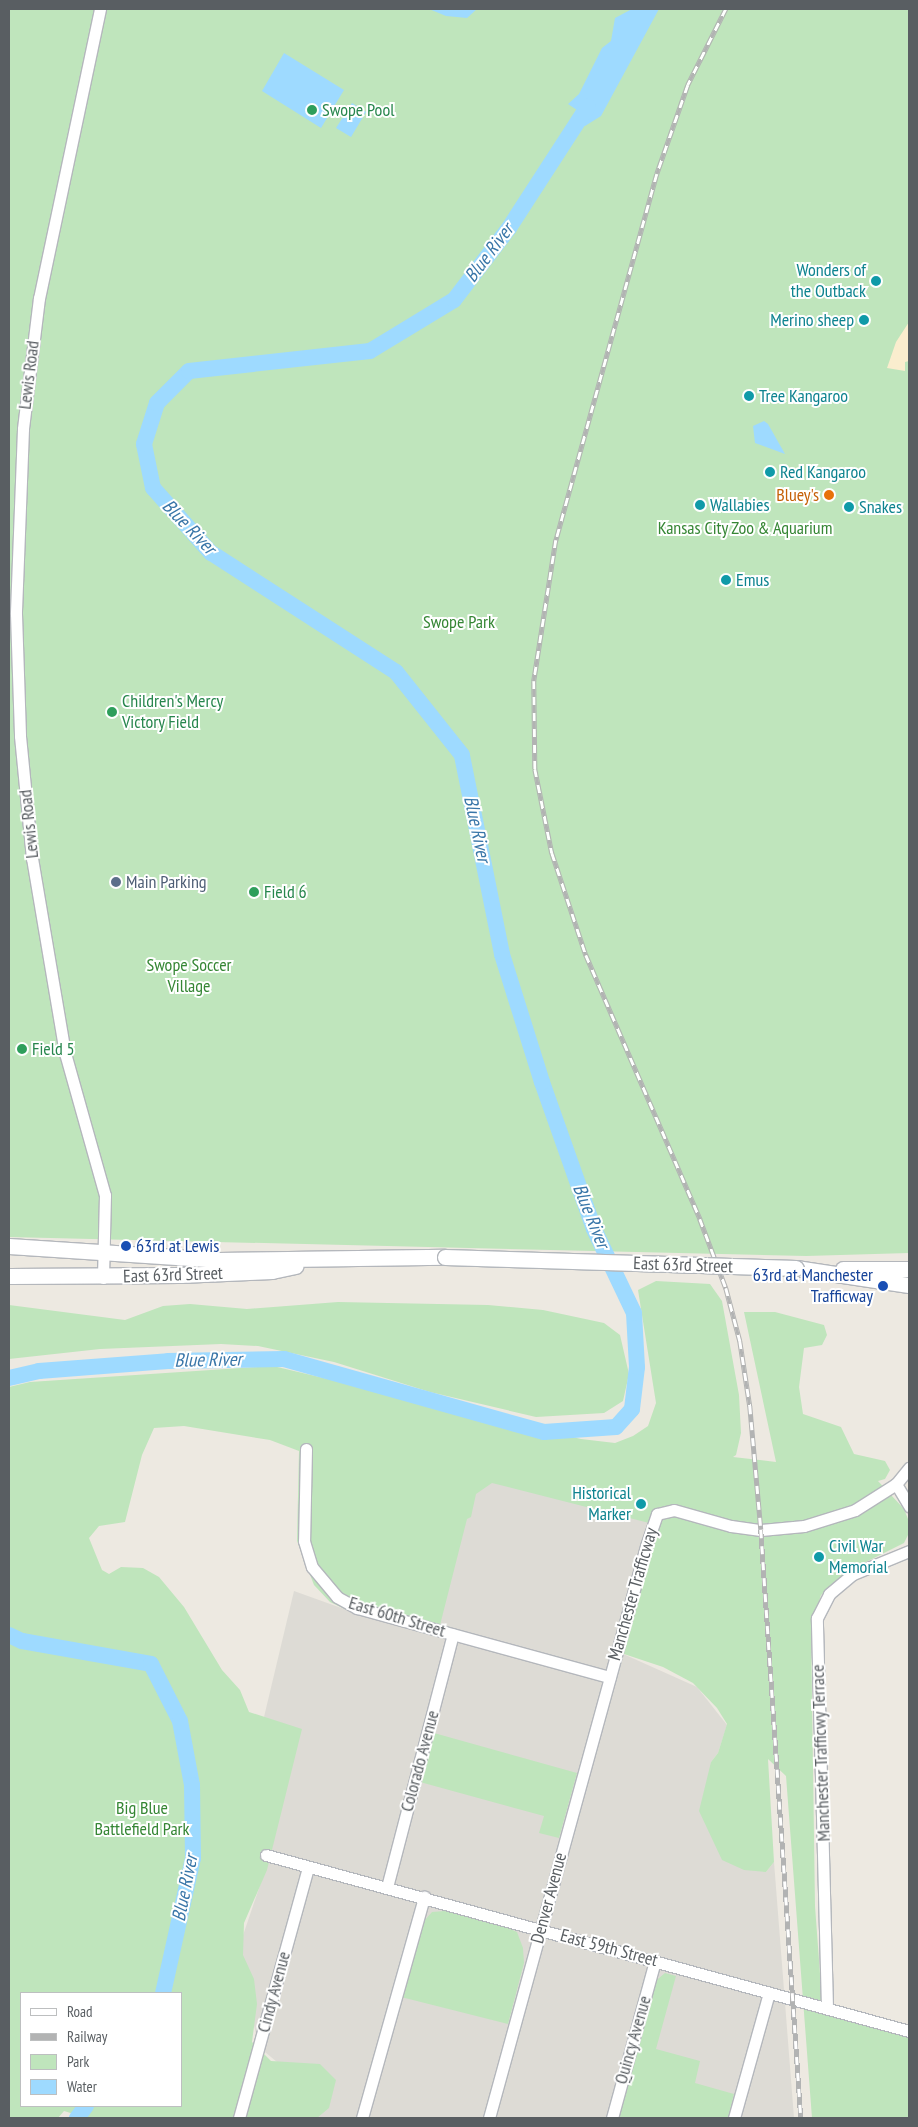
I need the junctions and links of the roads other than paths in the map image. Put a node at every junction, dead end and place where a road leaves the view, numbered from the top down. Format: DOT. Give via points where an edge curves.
graph roads {
  1 [pos="100,9"];
  2 [pos="9,1246"];
  3 [pos="104,1252"];
  4 [pos="336,1258"];
  5 [pos="796,1268"];
  6 [pos="909,1269"];
  7 [pos="9,1276"];
  8 [pos="103,1278"];
  9 [pos="909,1285"];
  10 [pos="306,1449"];
  11 [pos="909,1468"];
  12 [pos="896,1484"];
  13 [pos="909,1506"];
  14 [pos="909,1551"];
  15 [pos="454,1634"];
  16 [pos="610,1677"];
  17 [pos="266,1855"];
  18 [pos="308,1867"];
  19 [pos="387,1887"];
  20 [pos="424,1897"];
  21 [pos="541,1930"];
  22 [pos="655,1961"];
  23 [pos="769,1993"];
  24 [pos="827,2007"];
  25 [pos="909,2031"];
  26 [pos="239,2118"];
  27 [pos="362,2118"];
  28 [pos="489,2118"];
  29 [pos="612,2118"];
  30 [pos="734,2118"];
  1 -- 3 [label="street, Lewis Road" via="39,298 23,429 16,614 20,736 32,858 65,1054 105,1195"];
  2 -- 3 [label="main road, East 63rd Street"];
  3 -- 4 [label="main road, East 63rd Street" via="218,1260"];
  3 -- 8 [label="street, Lewis Road"];
  4 -- 5 [label="main road, East 63rd Street, bridge" via="445,1257"];
  4 -- 8 [label="main road, East 63rd Street" via="272,1271"];
  5 -- 6 [label="main road, East 63rd Street"];
  5 -- 9 [label="main road"];
  7 -- 8 [label="main road, East 63rd Street"];
  10 -- 15 [label="street, East 60th Street" via="304,1541 312,1567 321,1581 337,1597 356,1608"];
  11 -- 12 [label="street, Manchester Trafficway"];
  12 -- 13 [label="street"];
  12 -- 16 [label="street, Manchester Trafficway" via="838,1517 787,1528 761,1530 731,1526 674,1510 658,1514 652,1522"];
  14 -- 24 [label="street, Manchester Trafficwy Terrace" via="853,1574 829,1594 817,1618"];
  15 -- 16 [label="street, East 60th Street"];
  15 -- 19 [label="street, Colorado Avenue"];
  16 -- 21 [label="street, Denver Avenue"];
  17 -- 18 [label="street, East 59th Street"];
  18 -- 19 [label="street, East 59th Street"];
  18 -- 26 [label="street, Cindy Avenue"];
  19 -- 20 [label="street, East 59th Street"];
  20 -- 21 [label="street, East 59th Street"];
  20 -- 27 [label="street"];
  21 -- 22 [label="street, East 59th Street"];
  21 -- 28 [label="street, Denver Avenue"];
  22 -- 23 [label="street, East 59th Street"];
  22 -- 29 [label="street, Quincy Avenue"];
  23 -- 24 [label="street, East 59th Street"];
  23 -- 30 [label="street"];
  24 -- 25 [label="street, East 59th Street"];
}
